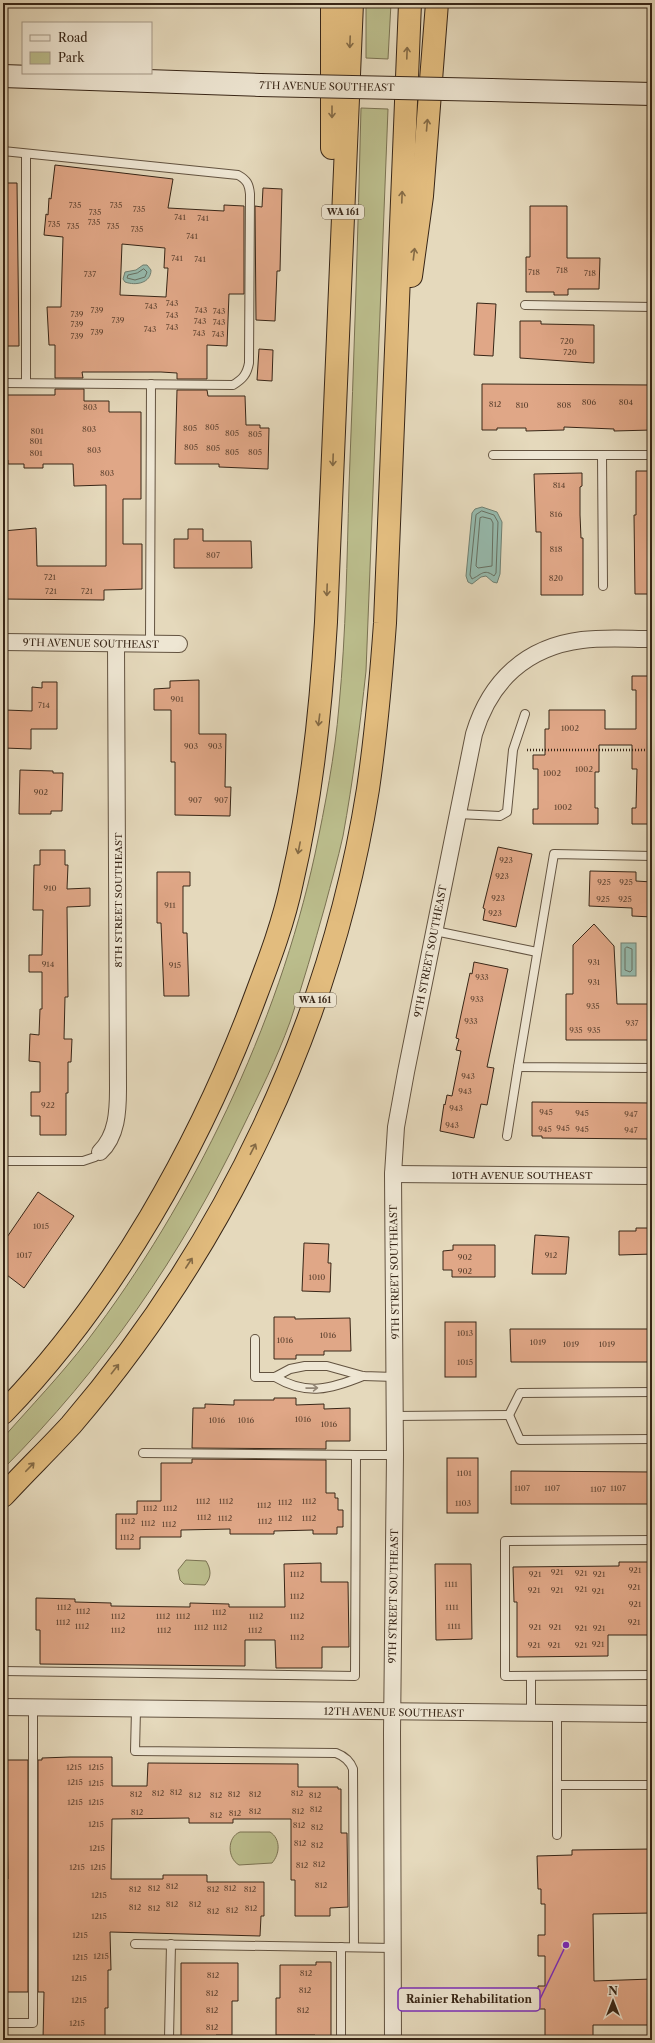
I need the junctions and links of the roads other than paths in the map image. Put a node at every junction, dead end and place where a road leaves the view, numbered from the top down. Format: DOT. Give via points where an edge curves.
graph roads {
  1 [pos="332,3"];
  2 [pos="352,3"];
  3 [pos="410,3"];
  4 [pos="437,3"];
  5 [pos="3,76"];
  6 [pos="652,94"];
  7 [pos="3,151"];
  8 [pos="26,155"];
  9 [pos="526,305"];
  10 [pos="652,307"];
  11 [pos="3,383"];
  12 [pos="26,383"];
  13 [pos="151,384"];
  14 [pos="393,418"];
  15 [pos="334,421"];
  16 [pos="493,455"];
  17 [pos="602,455"];
  18 [pos="652,455"];
  19 [pos="603,586"];
  20 [pos="652,639"];
  21 [pos="3,642"];
  22 [pos="116,644"];
  23 [pos="150,644"];
  24 [pos="179,644"];
  25 [pos="526,714"];
  26 [pos="458,814"];
  27 [pos="652,856"];
  28 [pos="435,931"];
  29 [pos="537,952"];
  30 [pos="518,1067"];
  31 [pos="652,1068"];
  32 [pos="506,1136"];
  33 [pos="100,1152"];
  34 [pos="3,1161"];
  35 [pos="393,1174"];
  36 [pos="652,1176"];
  37 [pos="255,1339"];
  38 [pos="364,1376"];
  39 [pos="276,1377"];
  40 [pos="394,1377"];
  41 [pos="652,1392"];
  42 [pos="3,1413"];
  43 [pos="509,1415"];
  44 [pos="395,1416"];
  45 [pos="652,1439"];
  46 [pos="143,1453"];
  47 [pos="356,1455"];
  48 [pos="395,1456"];
  49 [pos="3,1496"];
  50 [pos="652,1540"];
  51 [pos="3,1671"];
  52 [pos="652,1674"];
  53 [pos="530,1676"];
  54 [pos="3,1708"];
  55 [pos="33,1708"];
  56 [pos="136,1710"];
  57 [pos="392,1712"];
  58 [pos="531,1714"];
  59 [pos="557,1714"];
  60 [pos="652,1714"];
  61 [pos="557,1785"];
  62 [pos="652,1785"];
  63 [pos="557,1835"];
  64 [pos="134,1944"];
  65 [pos="171,1944"];
  66 [pos="340,1947"];
  67 [pos="354,1947"];
  68 [pos="393,1948"];
  69 [pos="3,2023"];
  70 [pos="169,2038"];
  71 [pos="341,2040"];
  72 [pos="393,2040"];
  1 -- 15 [label="highway, one-way"];
  2 -- 15 [label="highway, WA 161, one-way"];
  14 -- 3 [label="highway, WA 161, one-way"];
  14 -- 4 [label="highway, one-way" via="422,196"];
  5 -- 6 [label="street, 7TH AVENUE SOUTHEAST, bridge"];
  7 -- 8 [label="lane"];
  8 -- 12 [label="lane"];
  8 -- 13 [label="lane" via="238,175 249,185 247,372 242,380 233,385"];
  9 -- 10 [label="lane"];
  11 -- 12 [label="lane"];
  12 -- 13 [label="lane"];
  13 -- 23 [label="lane"];
  49 -- 14 [label="highway, WA 161, one-way" via="70,1425 134,1346 176,1283 218,1218 276,1100 298,1048 334,940 367,791 379,703"];
  15 -- 42 [label="highway, WA 161, one-way" via="321,707 310,790 292,884 271,955 234,1051 148,1223 81,1321"];
  16 -- 17 [label="lane"];
  17 -- 18 [label="lane"];
  17 -- 19 [label="lane"];
  20 -- 26 [label="street, 9TH STREET SOUTHEAST" via="582,640 545,650 521,662 490,695 480,715"];
  21 -- 22 [label="street, 9TH AVENUE SOUTHEAST"];
  22 -- 23 [label="street, 9TH AVENUE SOUTHEAST"];
  22 -- 33 [label="street, 8TH STREET SOUTHEAST" via="118,1089 113,1132 110,1141"];
  23 -- 24 [label="street, 9TH AVENUE SOUTHEAST"];
  25 -- 26 [label="lane" via="513,750 507,812 500,816"];
  26 -- 28 [label="street, 9TH STREET SOUTHEAST"];
  27 -- 29 [label="lane" via="554,854"];
  28 -- 29 [label="lane"];
  28 -- 35 [label="street, 9TH STREET SOUTHEAST" via="398,1120"];
  29 -- 30 [label="lane"];
  30 -- 31 [label="lane"];
  30 -- 32 [label="lane"];
  33 -- 34 [label="lane" via="95,1157 83,1161"];
  35 -- 36 [label="street, 10TH AVENUE SOUTHEAST"];
  35 -- 40 [label="street, 9TH STREET SOUTHEAST"];
  37 -- 39 [label="lane" via="255,1377"];
  38 -- 39 [label="lane" via="327,1366 305,1366 290,1369"];
  39 -- 38 [label="lane, one-way" via="290,1386 328,1388"];
  38 -- 40 [label="lane"];
  40 -- 44 [label="street, 9TH STREET SOUTHEAST"];
  41 -- 43 [label="lane" via="520,1393"];
  43 -- 44 [label="lane"];
  43 -- 45 [label="lane" via="520,1440"];
  44 -- 48 [label="street, 9TH STREET SOUTHEAST"];
  46 -- 47 [label="lane"];
  47 -- 48 [label="lane"];
  47 -- 51 [label="lane" via="355,1676"];
  48 -- 57 [label="street, 9TH STREET SOUTHEAST"];
  50 -- 53 [label="lane" via="505,1541 505,1676"];
  52 -- 53 [label="lane"];
  53 -- 58 [label="lane"];
  54 -- 55 [label="street, 12TH AVENUE SOUTHEAST"];
  55 -- 56 [label="street, 12TH AVENUE SOUTHEAST"];
  55 -- 69 [label="lane" via="33,2022"];
  56 -- 57 [label="street, 12TH AVENUE SOUTHEAST"];
  56 -- 67 [label="lane" via="135,1751 336,1753 351,1763"];
  57 -- 58 [label="street, 12TH AVENUE SOUTHEAST"];
  57 -- 68 [label="street, 9TH STREET SOUTHEAST"];
  58 -- 59 [label="street, 12TH AVENUE SOUTHEAST"];
  59 -- 60 [label="street, 12TH AVENUE SOUTHEAST"];
  59 -- 61 [label="lane"];
  61 -- 62 [label="lane"];
  61 -- 63 [label="lane"];
  64 -- 65 [label="lane"];
  65 -- 66 [label="lane"];
  65 -- 70 [label="lane"];
  66 -- 67 [label="lane"];
  66 -- 71 [label="lane"];
  67 -- 68 [label="lane"];
  68 -- 72 [label="street, 9TH STREET SOUTHEAST"];
}
